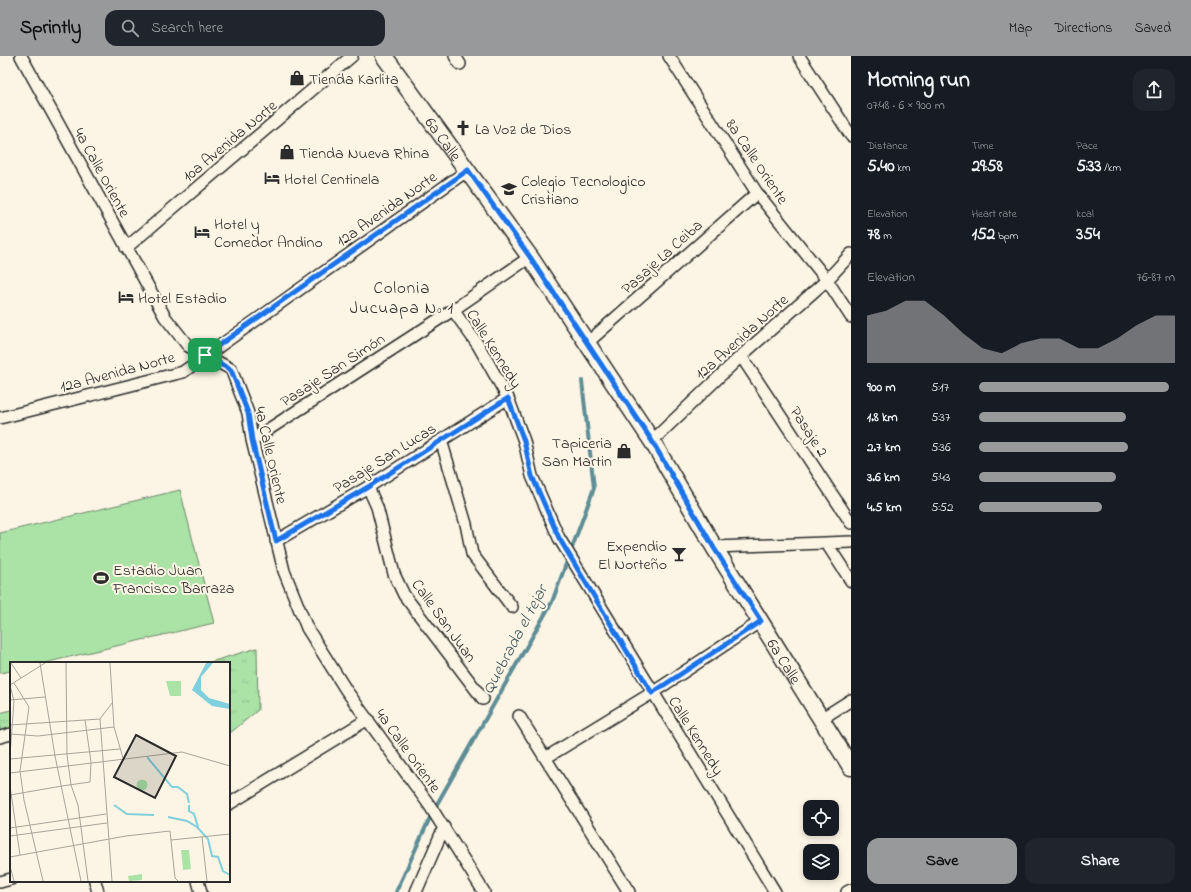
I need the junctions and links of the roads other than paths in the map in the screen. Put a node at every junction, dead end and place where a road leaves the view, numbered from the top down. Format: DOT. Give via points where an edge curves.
graph roads {
  1 [pos="21,56"];
  2 [pos="352,56"];
  3 [pos="384,56"];
  4 [pos="669,56"];
  5 [pos="799,56"];
  6 [pos="851,136"];
  7 [pos="468,170"];
  8 [pos="757,192"];
  9 [pos="126,248"];
  10 [pos="851,254"];
  11 [pos="530,257"];
  12 [pos="827,280"];
  13 [pos="453,310"];
  14 [pos="851,317"];
  15 [pos="586,344"];
  16 [pos="205,355"];
  17 [pos="741,356"];
  18 [pos="508,398"];
  19 [pos="0,418"];
  20 [pos="252,440"];
  21 [pos="441,440"];
  22 [pos="652,441"];
  23 [pos="368,487"];
  24 [pos="851,523"];
  25 [pos="276,541"];
  26 [pos="851,542"];
  27 [pos="827,544"];
  28 [pos="714,548"];
  29 [pos="851,581"];
  30 [pos="512,607"];
  31 [pos="761,621"];
  32 [pos="652,693"];
  33 [pos="482,699"];
  34 [pos="851,700"];
  35 [pos="519,716"];
  36 [pos="368,719"];
  37 [pos="821,719"];
  38 [pos="10,734"];
  39 [pos="0,736"];
  40 [pos="547,758"];
  41 [pos="851,767"];
  42 [pos="230,803"];
  43 [pos="444,827"];
  44 [pos="10,879"];
  45 [pos="0,882"];
  46 [pos="95,882"];
  47 [pos="198,882"];
  48 [pos="851,890"];
  49 [pos="98,892"];
  50 [pos="201,892"];
  51 [pos="416,892"];
  52 [pos="484,892"];
  53 [pos="629,892"];
  54 [pos="775,892"];
  55 [pos="847,892"];
  1 -- 9 [label="street, 4a Calle Oriente"];
  2 -- 9 [label="street, 10a Avenida Norte"];
  3 -- 7 [label="street, 6a Calle"];
  4 -- 8 [label="street, 8a Calle Oriente"];
  5 -- 6 [label="street"];
  7 -- 11 [label="street, 6a Calle"];
  7 -- 16 [label="street, 12a Avenida Norte"];
  8 -- 12 [label="street, 8a Calle Oriente"];
  8 -- 15 [label="street, Pasaje La Ceiba"];
  9 -- 16 [label="street, 4a Calle Oriente" via="165,317 188,346"];
  10 -- 12 [label="street, 12a Avenida Norte"];
  11 -- 13 [label="street, Pasaje San Simón"];
  11 -- 15 [label="street, 6a Calle"];
  12 -- 14 [label="street, 8a Calle Oriente"];
  12 -- 17 [label="street, 12a Avenida Norte"];
  13 -- 18 [label="street, Calle Kennedy" via="478,345"];
  13 -- 20 [label="street, Pasaje San Simón"];
  15 -- 22 [label="street, 6a Calle"];
  16 -- 19 [label="street, 12a Avenida Norte" via="183,372"];
  16 -- 20 [label="street, 4a Calle Oriente" via="231,370 248,413"];
  17 -- 22 [label="street, 12a Avenida Norte"];
  17 -- 24 [label="street, Pasaje 2"];
  18 -- 21 [label="street, Pasaje San Lucas"];
  18 -- 32 [label="street, Calle Kennedy" via="524,441 532,476 559,538"];
  20 -- 25 [label="street, 4a Calle Oriente"];
  21 -- 23 [label="street, Pasaje San Lucas"];
  21 -- 30 [label="street" via="466,524 472,554"];
  22 -- 28 [label="street, 6a Calle"];
  23 -- 25 [label="street, Pasaje San Lucas"];
  23 -- 33 [label="street, Calle San Juan" via="377,507 394,574 404,595"];
  25 -- 36 [label="street, 4a Calle Oriente" via="284,571 307,628 346,690"];
  26 -- 27 [label="street"];
  27 -- 28 [label="street"];
  27 -- 29 [label="street"];
  28 -- 31 [label="street, 6a Calle"];
  31 -- 32 [label="street"];
  31 -- 37 [label="street, 6a Calle"];
  32 -- 40 [label="street"];
  32 -- 54 [label="street, Calle Kennedy"];
  34 -- 37 [label="street"];
  35 -- 40 [label="street"];
  36 -- 42 [label="street"];
  36 -- 43 [label="street, 4a Calle Oriente"];
  37 -- 41 [label="street, 6a Calle"];
  38 -- 39 [label="street"];
  40 -- 53 [label="street"];
  43 -- 51 [label="street"];
  43 -- 52 [label="street, 4a Calle Oriente"];
  44 -- 45 [label="street"];
  46 -- 49 [label="street"];
  47 -- 50 [label="street"];
  48 -- 55 [label="street"];
}
